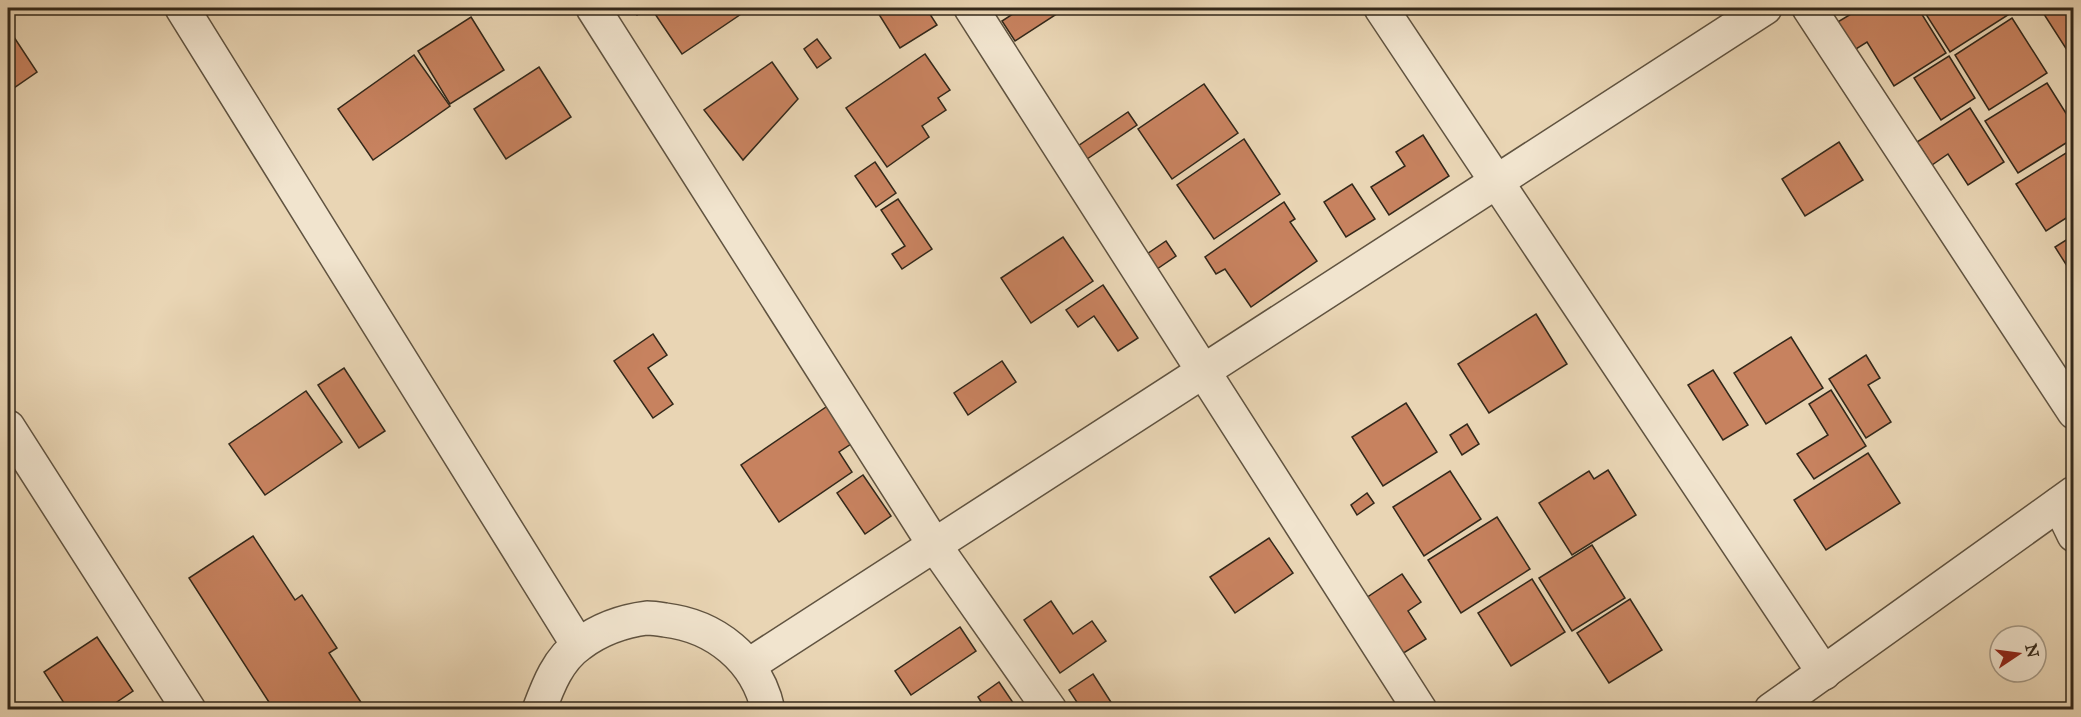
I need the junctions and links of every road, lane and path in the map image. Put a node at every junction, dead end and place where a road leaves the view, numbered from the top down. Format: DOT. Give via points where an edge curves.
graph roads {
  1 [pos="182,8"];
  2 [pos="593,8"];
  3 [pos="971,8"];
  4 [pos="1381,8"];
  5 [pos="1765,8"];
  6 [pos="1809,8"];
  7 [pos="1496,182"];
  8 [pos="1203,369"];
  9 [pos="2073,412"];
  10 [pos="8,427"];
  11 [pos="2066,499"];
  12 [pos="2073,535"];
  13 [pos="935,546"];
  14 [pos="578,645"];
  15 [pos="749,665"];
  16 [pos="1824,673"];
  17 [pos="189,710"];
  18 [pos="539,710"];
  19 [pos="768,710"];
  20 [pos="1050,710"];
  21 [pos="1420,710"];
  22 [pos="1772,710"];
  1 -- 14 [label="street"];
  2 -- 13 [label="street"];
  3 -- 8 [label="street"];
  4 -- 7 [label="street"];
  5 -- 7 [label="street"];
  6 -- 9 [label="street"];
  7 -- 8 [label="street"];
  7 -- 16 [label="street"];
  8 -- 13 [label="street"];
  8 -- 21 [label="street"];
  10 -- 17 [label="street"];
  11 -- 12 [label="street"];
  11 -- 16 [label="street"];
  13 -- 15 [label="street"];
  13 -- 20 [label="street"];
  14 -- 15 [label="street" via="611,626 649,618 687,622 721,639"];
  14 -- 18 [label="street" via="552,676"];
  15 -- 19 [label="street"];
  16 -- 22 [label="street"];
}
